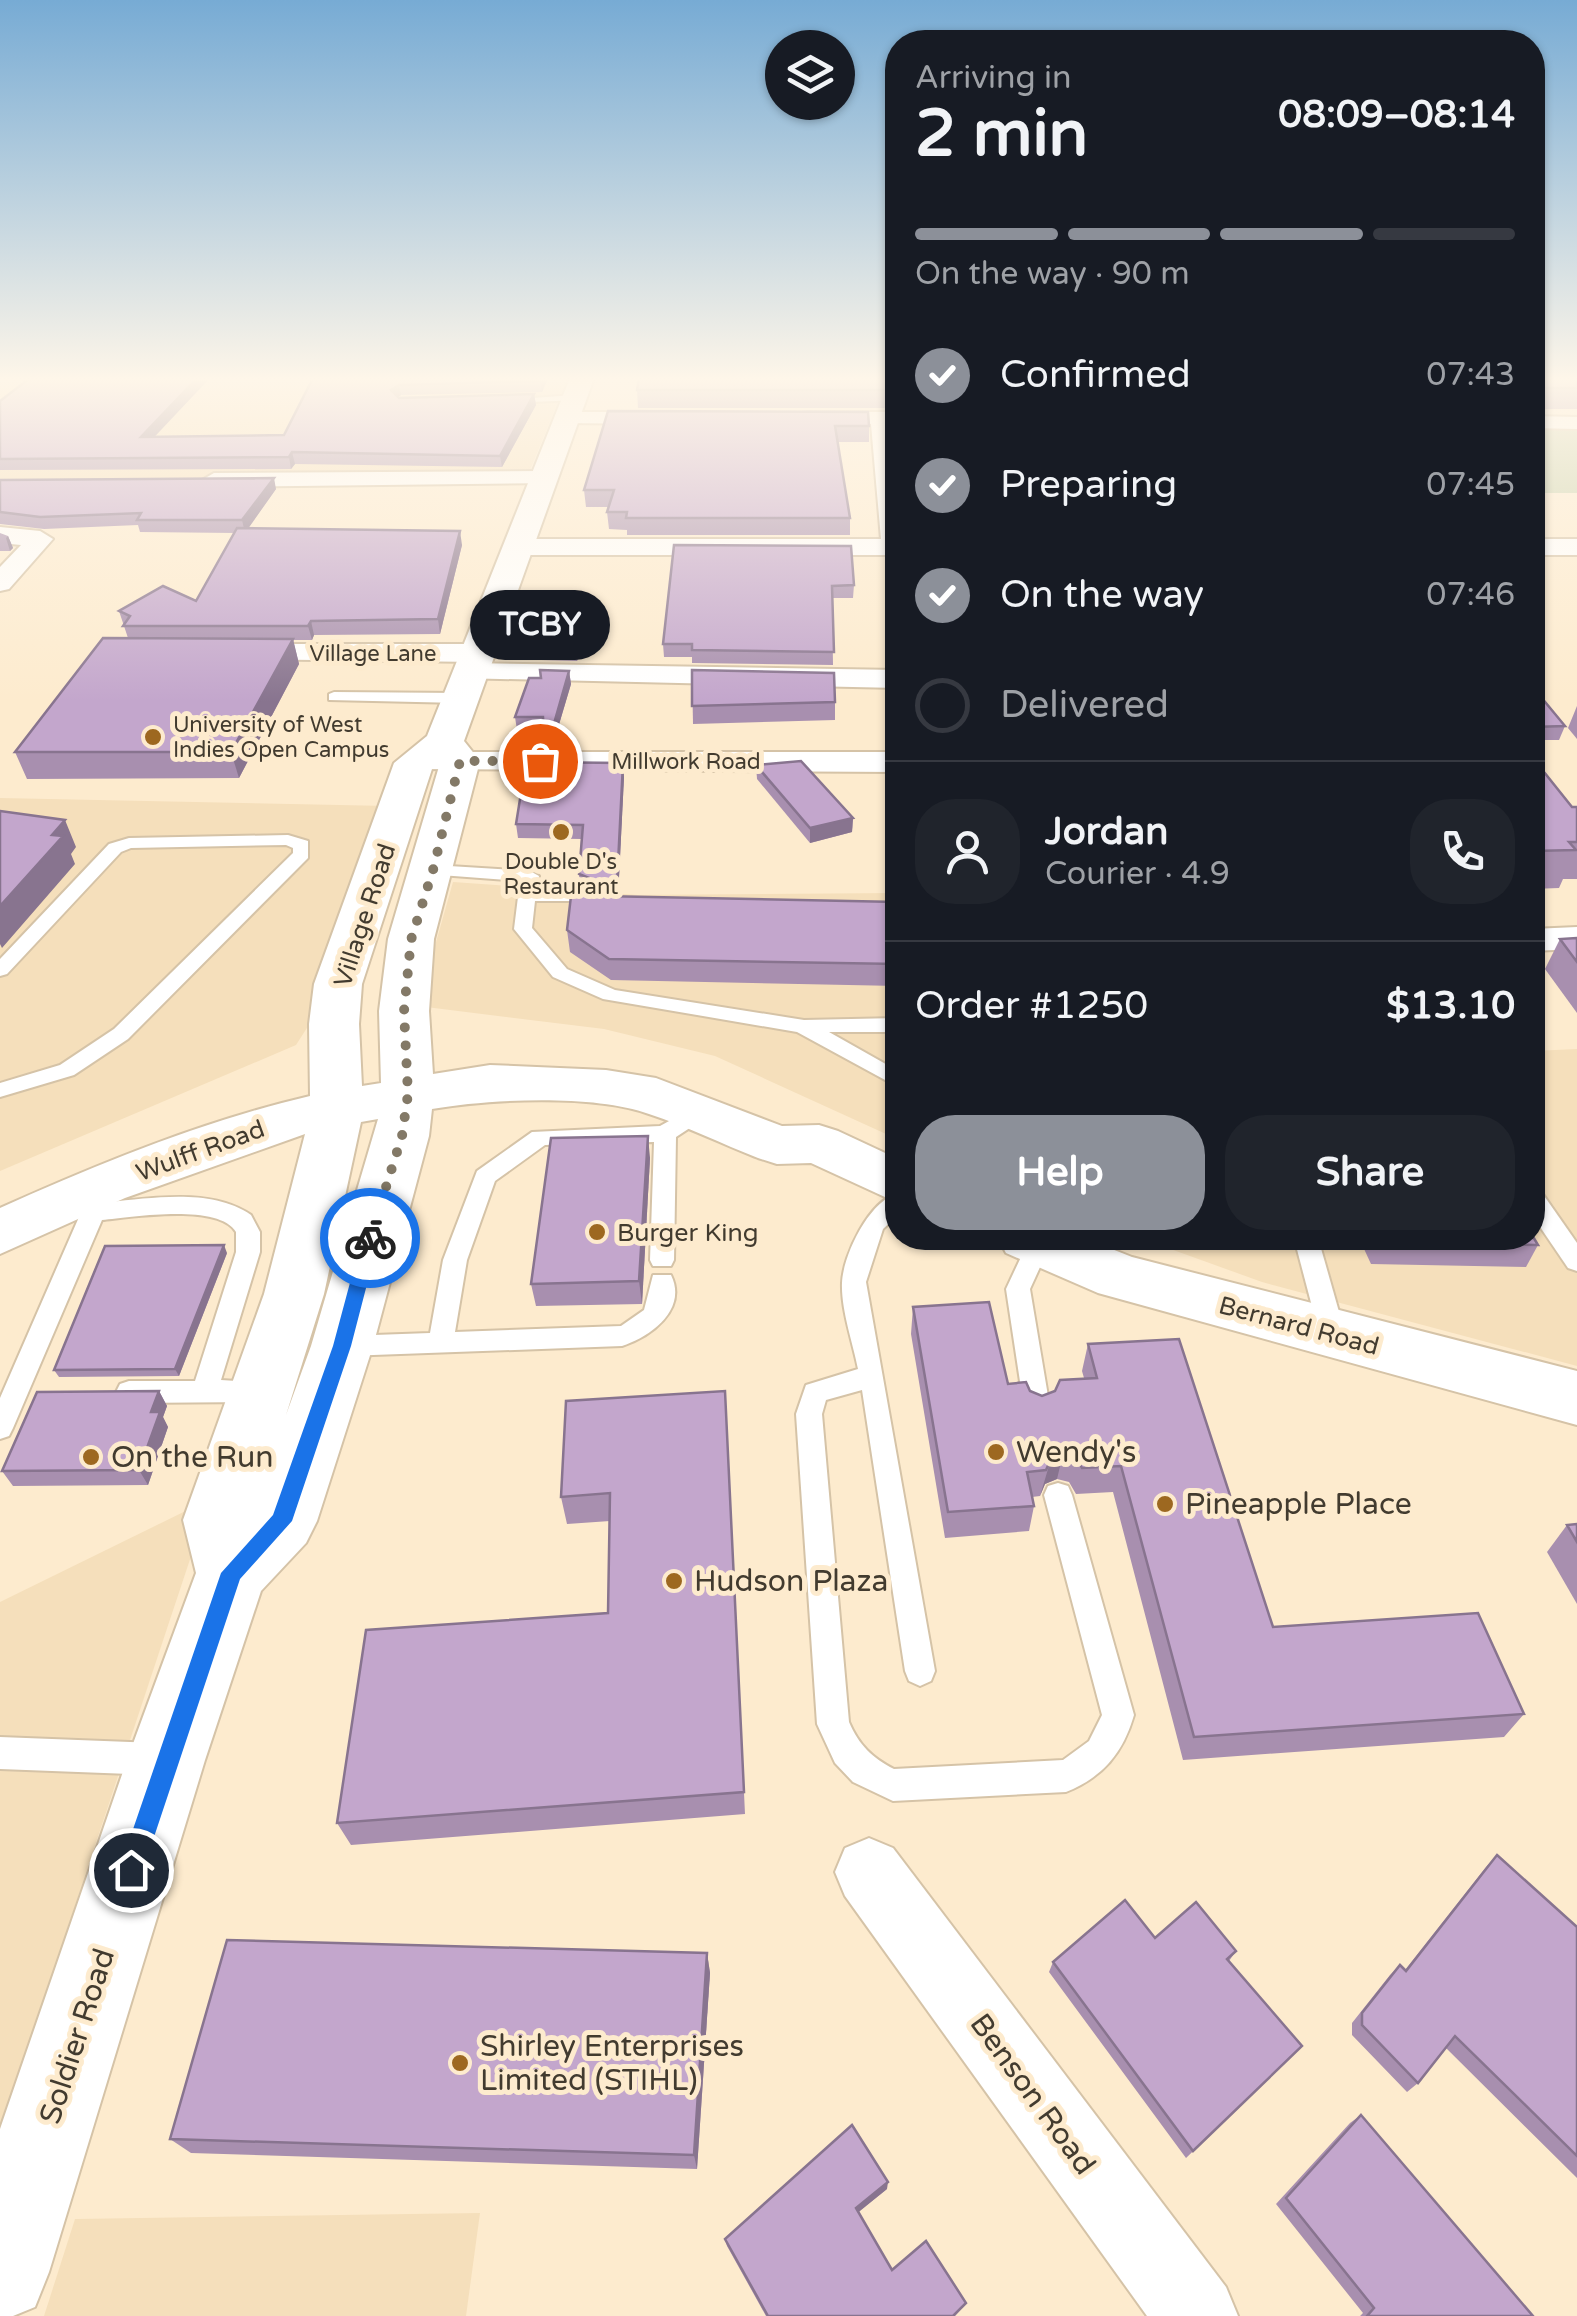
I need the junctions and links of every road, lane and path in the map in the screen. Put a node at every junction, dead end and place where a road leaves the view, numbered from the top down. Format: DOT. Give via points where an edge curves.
graph roads {
  1 [pos="539,486"];
  2 [pos="0,535"];
  3 [pos="519,546"];
  4 [pos="885,547"];
  5 [pos="1545,547"];
  6 [pos="1577,547"];
  7 [pos="0,582"];
  8 [pos="205,653"];
  9 [pos="470,674"];
  10 [pos="885,679"];
  11 [pos="334,696"];
  12 [pos="439,755"];
  13 [pos="885,762"];
  14 [pos="433,870"];
  15 [pos="526,896"];
  16 [pos="622,908"];
  17 [pos="1577,938"];
  18 [pos="1545,939"];
  19 [pos="0,970"];
  20 [pos="802,1026"];
  21 [pos="885,1026"];
  22 [pos="885,1073"];
  23 [pos="408,1076"];
  24 [pos="336,1089"];
  25 [pos="0,1090"];
  26 [pos="682,1122"];
  27 [pos="818,1144"];
  28 [pos="885,1177"];
  29 [pos="100,1198"];
  30 [pos="885,1212"];
  31 [pos="1545,1215"];
  32 [pos="2,1228"];
  33 [pos="1030,1250"];
  34 [pos="1056,1250"];
  35 [pos="1309,1250"];
  36 [pos="1577,1262"];
  37 [pos="1332,1333"];
  38 [pos="441,1340"];
  39 [pos="342,1346"];
  40 [pos="873,1378"];
  41 [pos="15,1392"];
  42 [pos="53,1392"];
  43 [pos="110,1392"];
  44 [pos="233,1392"];
  45 [pos="1577,1398"];
  46 [pos="1037,1408"];
  47 [pos="0,1428"];
  48 [pos="1058,1494"];
  49 [pos="232,1573"];
  50 [pos="920,1671"];
  51 [pos="0,1752"];
  52 [pos="166,1760"];
  53 [pos="869,1872"];
  54 [pos="0,2272"];
  55 [pos="1197,2316"];
  1 -- 3 [label="main road, Village Road"];
  2 -- 7 [label="street" via="40,539"];
  3 -- 4 [label="street"];
  3 -- 9 [label="main road, Village Road"];
  5 -- 6 [label="street"];
  8 -- 9 [label="street, Village Lane"];
  9 -- 10 [label="street, Village Lane"];
  9 -- 11 [label="lane"];
  9 -- 12 [label="main road, Village Road"];
  12 -- 13 [label="street, Millwork Road"];
  12 -- 14 [label="main road, Village Road"];
  12 -- 24 [label="main road, Village Road" via="338,984"];
  14 -- 15 [label="lane" via="530,876"];
  14 -- 23 [label="main road, Village Road" via="405,976"];
  15 -- 16 [label="lane" via="576,896 602,908"];
  15 -- 20 [label="lane" via="523,929 560,973 610,995"];
  17 -- 18 [label="street"];
  19 -- 25 [label="lane" via="115,848 288,840 302,845 302,854 121,1034 66,1070"];
  20 -- 21 [label="lane"];
  20 -- 22 [label="lane"];
  23 -- 24 [label="main road, Wulff Road"];
  23 -- 26 [label="main road" via="656,1096"];
  23 -- 27 [label="main road" via="487,1048 607,1055 732,1084 807,1116"];
  23 -- 39 [label="main road, Soldier Road" via="402,1136"];
  24 -- 29 [label="main road, Wulff Road"];
  24 -- 32 [label="main road, Wulff Road" via="187,1117"];
  24 -- 44 [label="main road" via="294,1294"];
  26 -- 27 [label="main road" via="777,1145"];
  26 -- 38 [label="lane" via="540,1138 485,1177 455,1260"];
  26 -- 38 [label="lane" via="654,1320 622,1336"];
  27 -- 28 [label="main road"];
  29 -- 32 [label="main road, Wulff Road"];
  29 -- 41 [label="lane"];
  29 -- 44 [label="lane" via="231,1212 242,1219 248,1252"];
  30 -- 40 [label="lane" via="873,1224 854,1282"];
  31 -- 36 [label="lane"];
  33 -- 46 [label="lane" via="1018,1289"];
  34 -- 37 [label="main road, Bernard Road" via="1118,1277"];
  35 -- 37 [label="lane"];
  37 -- 45 [label="main road, Bernard Road"];
  38 -- 39 [label="lane"];
  39 -- 49 [label="main road, Soldier Road" via="282,1521"];
  40 -- 48 [label="lane" via="814,1393 809,1414 833,1724 864,1771 893,1785 1066,1776 1086,1766 1113,1737 1118,1715"];
  40 -- 50 [label="lane"];
  41 -- 42 [label="lane"];
  41 -- 47 [label="lane"];
  43 -- 44 [label="lane"];
  44 -- 49 [label="main road" via="218,1520"];
  49 -- 52 [label="main road, Soldier Road"];
  51 -- 52 [label="lane"];
  52 -- 54 [label="main road, Soldier Road"];
  53 -- 55 [label="street, Benson Road"];
}
